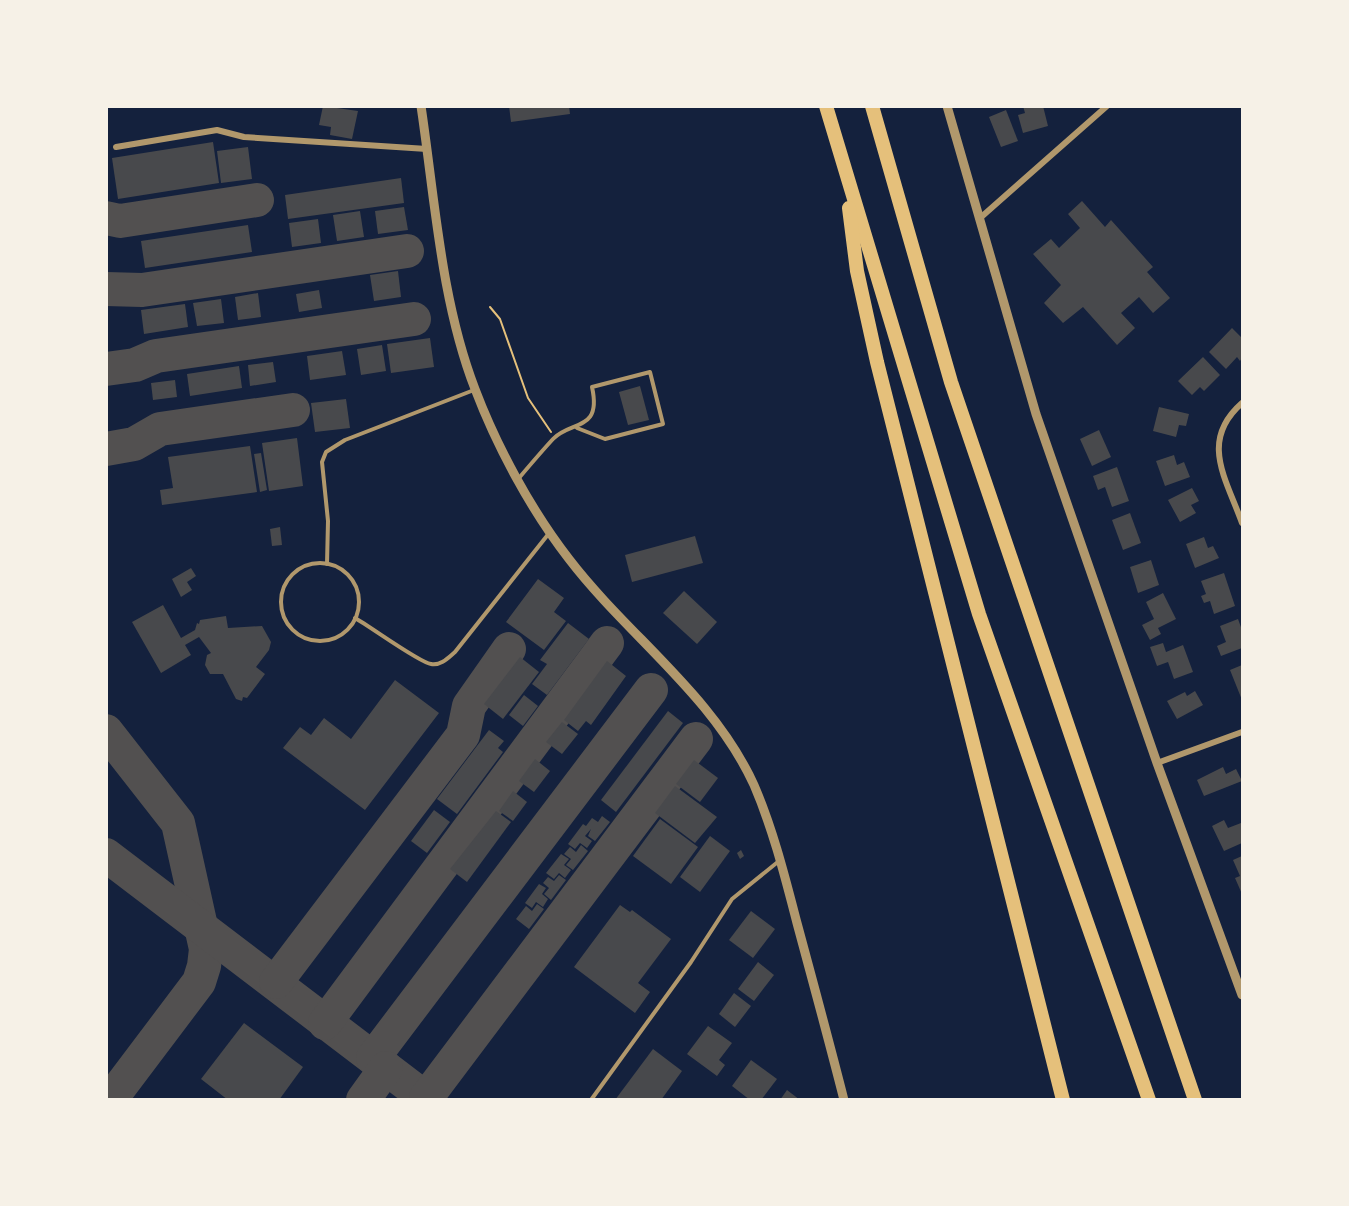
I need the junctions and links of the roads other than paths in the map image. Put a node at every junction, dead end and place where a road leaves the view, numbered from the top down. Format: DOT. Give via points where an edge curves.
graph roads {
  1 [pos="421,106"];
  2 [pos="826,106"];
  3 [pos="872,106"];
  4 [pos="947,106"];
  5 [pos="1107,106"];
  6 [pos="116,147"];
  7 [pos="427,149"];
  8 [pos="845,173"];
  9 [pos="978,219"];
  10 [pos="475,389"];
  11 [pos="1242,403"];
  12 [pos="577,428"];
  13 [pos="518,480"];
  14 [pos="1242,523"];
  15 [pos="550,532"];
  16 [pos="327,564"];
  17 [pos="355,618"];
  18 [pos="1242,732"];
  19 [pos="1157,763"];
  20 [pos="780,861"];
  21 [pos="1242,995"];
  22 [pos="591,1100"];
  23 [pos="844,1100"];
  24 [pos="1063,1100"];
  25 [pos="1149,1100"];
  26 [pos="1195,1100"];
  1 -- 7 [label="street"];
  2 -- 8 [label="highway"];
  3 -- 26 [label="highway" via="951,382"];
  4 -- 9 [label="street"];
  5 -- 9 [label="street"];
  6 -- 7 [label="street" via="217,130 244,137"];
  7 -- 10 [label="street" via="447,284"];
  8 -- 24 [label="highway" via="856,271"];
  8 -- 25 [label="highway" via="979,614"];
  9 -- 19 [label="street" via="1036,414"];
  10 -- 13 [label="street"];
  10 -- 16 [label="lane" via="345,440 326,452 322,462 328,521"];
  11 -- 14 [label="street" via="1228,416 1219,436 1219,459"];
  12 -- 12 [label="lane" via="605,439 663,424 650,372 592,387 595,401 589,418"];
  12 -- 13 [label="lane" via="554,438"];
  13 -- 15 [label="street"];
  15 -- 17 [label="lane" via="455,652 441,663 424,661"];
  15 -- 20 [label="street" via="610,608 692,693 726,737 754,785"];
  16 -- 17 [label="lane" via="347,575 354,584 358,595"];
  16 -- 17 [label="lane" via="305,566 288,579 281,601 287,624 305,639 331,640 342,634"];
  18 -- 19 [label="street"];
  19 -- 21 [label="street"];
  20 -- 22 [label="lane" via="732,899"];
  20 -- 23 [label="street"];
}
